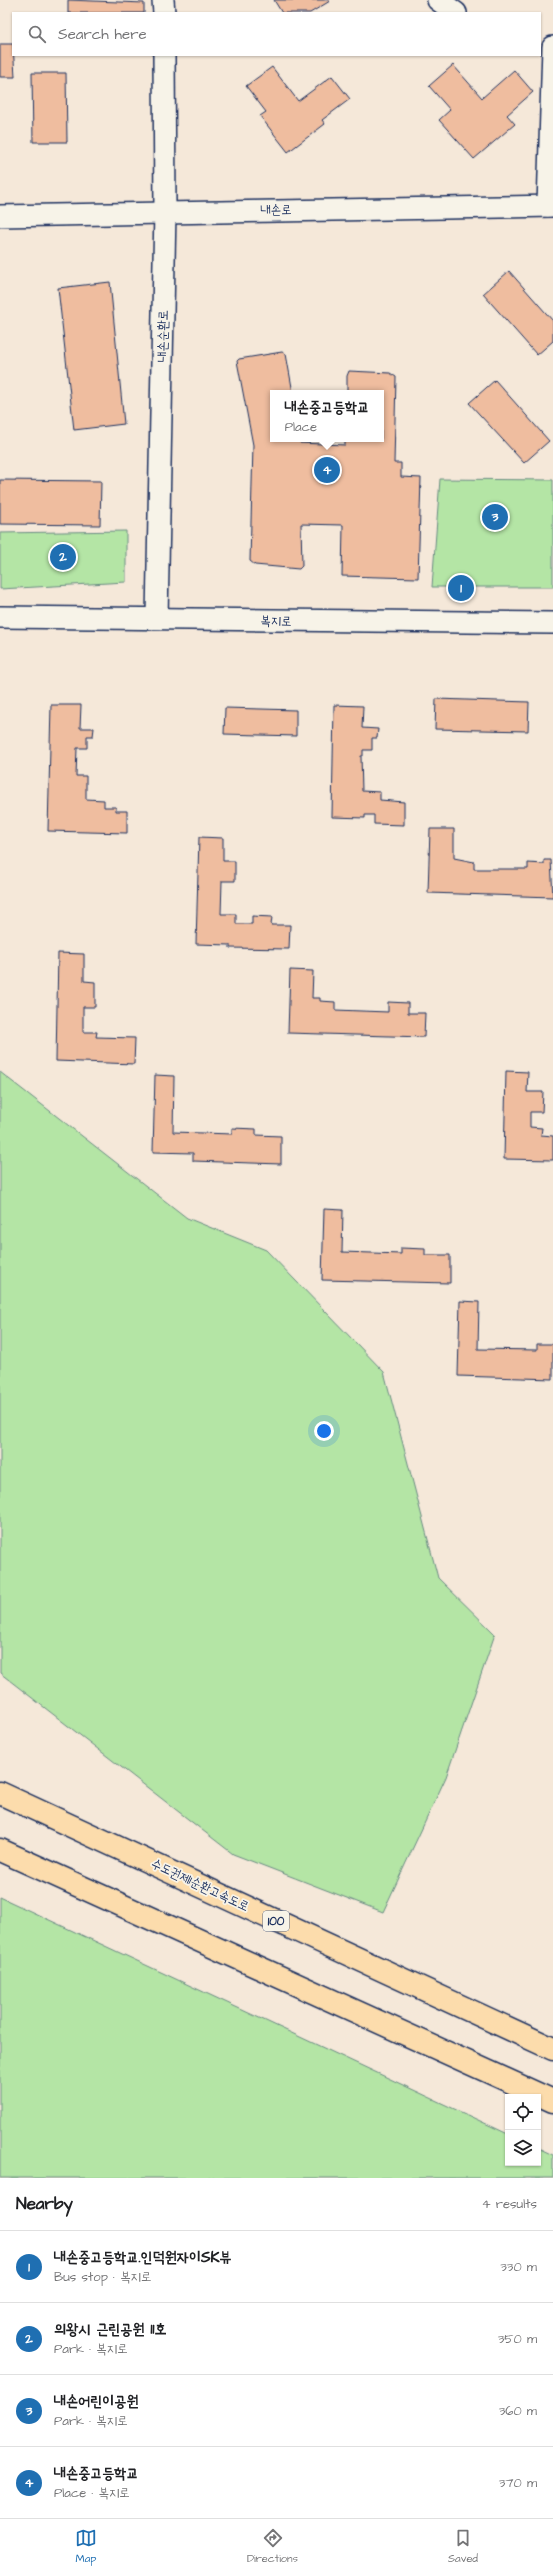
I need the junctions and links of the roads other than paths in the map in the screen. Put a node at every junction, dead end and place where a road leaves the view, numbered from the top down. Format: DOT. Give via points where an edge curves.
graph roads {
  1 [pos="163,0"];
  2 [pos="438,0"];
  3 [pos="164,12"];
  4 [pos="455,12"];
  5 [pos="541,42"];
  6 [pos="553,44"];
  7 [pos="553,47"];
  8 [pos="164,56"];
  9 [pos="550,206"];
  10 [pos="165,211"];
  11 [pos="0,216"];
  12 [pos="0,617"];
  13 [pos="157,618"];
  14 [pos="553,623"];
  15 [pos="0,1793"];
  16 [pos="0,1850"];
  17 [pos="553,2049"];
  18 [pos="553,2101"];
  1 -- 3 [label="street"];
  2 -- 4 [label="street"];
  5 -- 6 [label="street"];
  7 -- 9 [label="street"];
  8 -- 10 [label="street, 내손순환로"];
  9 -- 10 [label="street, 내손로"];
  10 -- 11 [label="street, 내손로"];
  10 -- 13 [label="street, 내손순환로"];
  12 -- 13 [label="street, 복지로"];
  13 -- 14 [label="street, 복지로"];
  15 -- 17 [label="highway, 수도권제1순환고속도로 / 100"];
  16 -- 18 [label="highway"];
}
